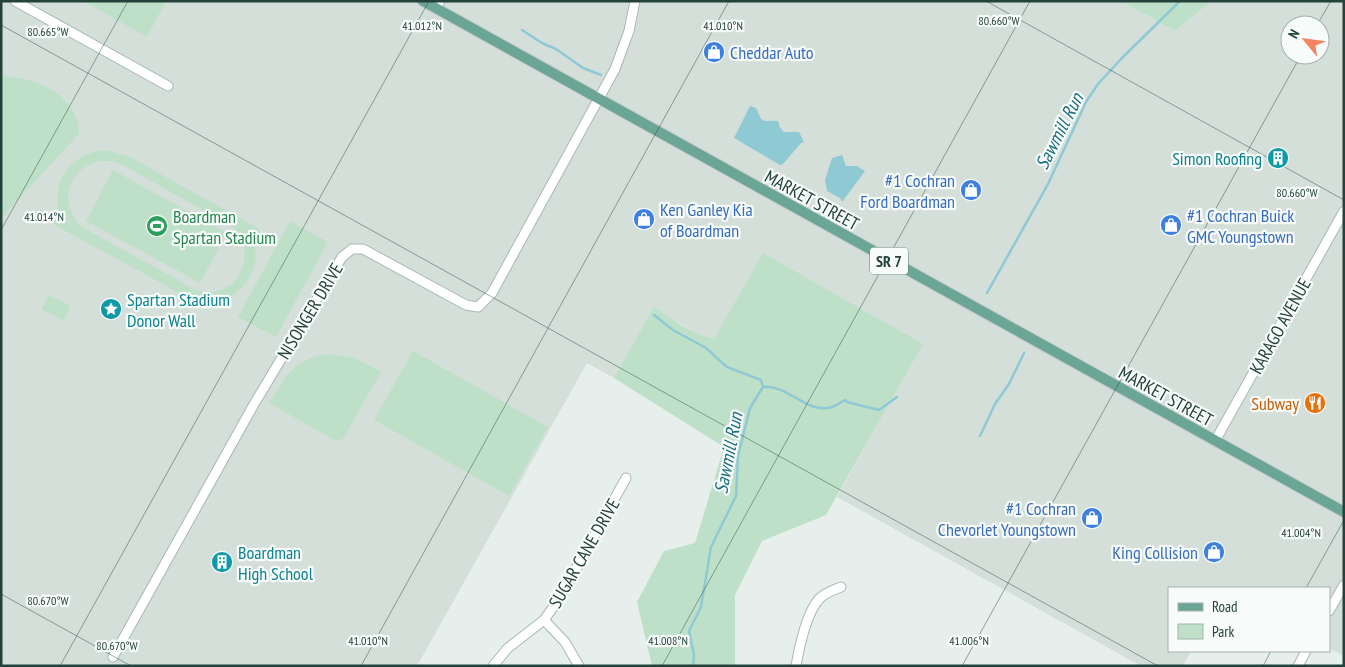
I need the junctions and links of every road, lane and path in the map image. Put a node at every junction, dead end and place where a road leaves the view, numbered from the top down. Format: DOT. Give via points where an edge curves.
graph roads {
  1 [pos="16,1"];
  2 [pos="423,1"];
  3 [pos="635,1"];
  4 [pos="438,5"];
  5 [pos="168,86"];
  6 [pos="598,98"];
  7 [pos="1344,212"];
  8 [pos="1216,441"];
  9 [pos="626,478"];
  10 [pos="1344,512"];
  11 [pos="1344,585"];
  12 [pos="841,587"];
  13 [pos="1330,609"];
  14 [pos="544,620"];
  15 [pos="1305,652"];
  16 [pos="114,657"];
  17 [pos="493,666"];
  18 [pos="579,666"];
  19 [pos="796,666"];
  20 [pos="1298,666"];
  1 -- 5 [label="street"];
  2 -- 4 [label="main road, MARKET STREET / SR 7"];
  3 -- 6 [label="street" via="626,42"];
  4 -- 6 [label="main road, MARKET STREET / SR 7"];
  6 -- 8 [label="main road, MARKET STREET / SR 7"];
  6 -- 16 [label="street, NISONGER DRIVE" via="492,293 478,307 466,305 363,249 352,249 342,257 253,406"];
  7 -- 8 [label="street, KARAGO AVENUE"];
  8 -- 10 [label="main road, MARKET STREET / SR 7"];
  9 -- 14 [label="street, SUGAR CANE DRIVE" via="561,596"];
  11 -- 13 [label="street"];
  12 -- 19 [label="street" via="826,592 817,601 802,638"];
  14 -- 17 [label="street, SUGAR CANE DRIVE" via="508,648"];
  14 -- 18 [label="street" via="565,642"];
  15 -- 20 [label="street"];
}
